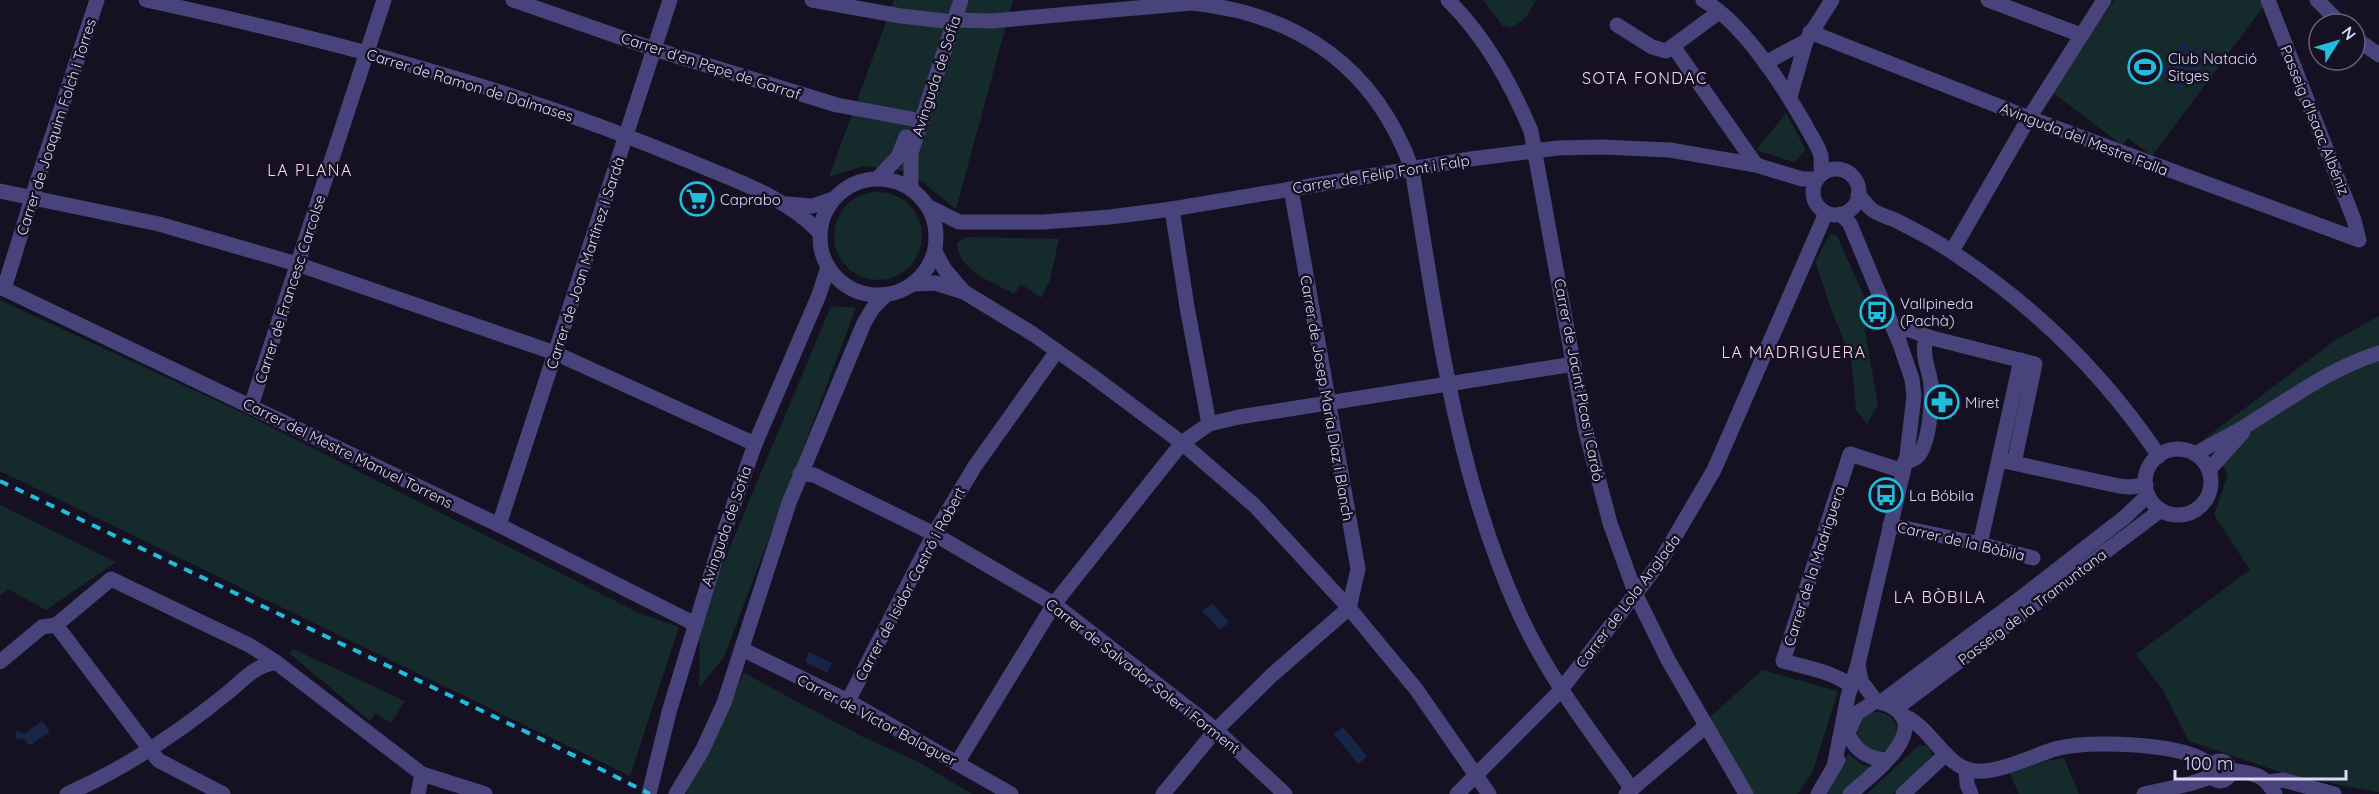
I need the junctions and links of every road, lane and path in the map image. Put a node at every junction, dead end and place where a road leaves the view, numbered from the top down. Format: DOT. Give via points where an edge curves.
graph roads {
  1 [pos="98,0"];
  2 [pos="146,0"];
  3 [pos="384,0"];
  4 [pos="513,0"];
  5 [pos="670,0"];
  6 [pos="812,0"];
  7 [pos="952,0"];
  8 [pos="961,0"];
  9 [pos="1448,0"];
  10 [pos="1703,0"];
  11 [pos="1832,0"];
  12 [pos="1988,0"];
  13 [pos="2104,0"];
  14 [pos="2268,0"];
  15 [pos="2317,0"];
  16 [pos="1193,2"];
  17 [pos="1719,12"];
  18 [pos="2329,12"];
  19 [pos="950,20"];
  20 [pos="1617,26"];
  21 [pos="2081,35"];
  22 [pos="1808,37"];
  23 [pos="1673,46"];
  24 [pos="654,49"];
  25 [pos="368,53"];
  26 [pos="1766,63"];
  27 [pos="1790,98"];
  28 [pos="2029,118"];
  29 [pos="912,119"];
  30 [pos="626,135"];
  31 [pos="1537,150"];
  32 [pos="1756,165"];
  33 [pos="1412,169"];
  34 [pos="878,178"];
  35 [pos="1818,179"];
  36 [pos="911,189"];
  37 [pos="1291,189"];
  38 [pos="0,192"];
  39 [pos="32,198"];
  40 [pos="833,199"];
  41 [pos="784,203"];
  42 [pos="929,207"];
  43 [pos="1172,209"];
  44 [pos="1846,210"];
  45 [pos="958,222"];
  46 [pos="819,232"];
  47 [pos="2359,240"];
  48 [pos="936,244"];
  49 [pos="1952,251"];
  50 [pos="297,264"];
  51 [pos="828,267"];
  52 [pos="914,284"];
  53 [pos="2,288"];
  54 [pos="964,292"];
  55 [pos="885,296"];
  56 [pos="1894,330"];
  57 [pos="1928,340"];
  58 [pos="1057,351"];
  59 [pos="555,353"];
  60 [pos="2379,354"];
  61 [pos="1905,358"];
  62 [pos="2028,362"];
  63 [pos="1574,364"];
  64 [pos="1448,383"];
  65 [pos="1327,403"];
  66 [pos="251,406"];
  67 [pos="2251,423"];
  68 [pos="1209,424"];
  69 [pos="1182,443"];
  70 [pos="755,444"];
  71 [pos="2195,454"];
  72 [pos="2159,456"];
  73 [pos="1999,460"];
  74 [pos="2014,463"];
  75 [pos="1904,467"];
  76 [pos="2209,470"];
  77 [pos="801,474"];
  78 [pos="2147,490"];
  79 [pos="2161,510"];
  80 [pos="499,525"];
  81 [pos="1890,525"];
  82 [pos="934,534"];
  83 [pos="1980,544"];
  84 [pos="2033,558"];
  85 [pos="1636,595"];
  86 [pos="1054,604"];
  87 [pos="1349,608"];
  88 [pos="695,624"];
  89 [pos="56,625"];
  90 [pos="249,645"];
  91 [pos="742,649"];
  92 [pos="0,662"];
  93 [pos="277,663"];
  94 [pos="1858,664"];
  95 [pos="250,673"];
  96 [pos="1851,687"];
  97 [pos="1560,691"];
  98 [pos="848,701"];
  99 [pos="1878,702"];
  100 [pos="1901,710"];
  101 [pos="1706,726"];
  102 [pos="1845,728"];
  103 [pos="1216,730"];
  104 [pos="1933,738"];
  105 [pos="150,749"];
  106 [pos="1946,754"];
  107 [pos="1890,756"];
  108 [pos="957,763"];
  109 [pos="1966,769"];
  110 [pos="2211,771"];
  111 [pos="422,774"];
  112 [pos="1476,776"];
  113 [pos="1920,787"];
  114 [pos="2272,788"];
  115 [pos="1629,791"];
  116 [pos="67,794"];
  117 [pos="223,794"];
  118 [pos="418,794"];
  119 [pos="485,794"];
  120 [pos="649,794"];
  121 [pos="676,794"];
  122 [pos="1011,794"];
  123 [pos="1163,794"];
  124 [pos="1285,794"];
  125 [pos="1457,794"];
  126 [pos="1489,794"];
  127 [pos="1746,794"];
  128 [pos="1818,794"];
  129 [pos="1850,794"];
  130 [pos="1903,794"];
  131 [pos="1971,794"];
  132 [pos="2144,794"];
  133 [pos="2334,794"];
  1 -- 39 [label="street, Carrer de Joaquim Folch i Torres"];
  2 -- 25 [label="street, Carrer de Ramon de Dalmases"];
  3 -- 25 [label="street, Carrer de Francesc Carcolse"];
  4 -- 24 [label="street, Carrer d'en Pepe de Garraf"];
  5 -- 24 [label="street, Carrer de Joan Martínez i Sardà"];
  6 -- 19 [label="street" via="901,16"];
  7 -- 19 [label="street, Avinguda de Sofia"];
  8 -- 19 [label="street, Avinguda de Sofia"];
  9 -- 31 [label="street, Carrer de Jacint Picas i Cardó" via="1502,69 1532,130"];
  10 -- 17 [label="street"];
  11 -- 22 [label="street"];
  12 -- 21 [label="street"];
  13 -- 21 [label="street"];
  14 -- 47 [label="street, Passeig d'Isaac Albéniz"];
  15 -- 18 [label="street"];
  16 -- 19 [label="street" via="992,21"];
  16 -- 33 [label="street" via="1271,20 1325,50 1348,68 1377,102 1404,147"];
  17 -- 23 [label="street"];
  17 -- 26 [label="street"];
  19 -- 29 [label="street, Avinguda de Sofia"];
  19 -- 36 [label="street, Avinguda de Sofia" via="911,153"];
  20 -- 23 [label="street" via="1663,51"];
  21 -- 28 [label="street"];
  22 -- 26 [label="street"];
  22 -- 27 [label="street"];
  22 -- 28 [label="street, Avinguda del Mestre Falla"];
  23 -- 32 [label="street"];
  24 -- 29 [label="street, Carrer d'en Pepe de Garraf" via="837,105"];
  24 -- 30 [label="street, Carrer de Joan Martínez i Sardà"];
  25 -- 30 [label="street, Carrer de Ramon de Dalmases" via="477,84"];
  25 -- 50 [label="street, Carrer de Francesc Carcolse"];
  26 -- 27 [label="street"];
  27 -- 35 [label="street" via="1821,157 1830,163"];
  28 -- 47 [label="street, Avinguda del Mestre Falla"];
  28 -- 49 [label="street"];
  29 -- 34 [label="street, Avinguda de Sofia" via="901,152"];
  30 -- 41 [label="street, Carrer de Ramon de Dalmases"];
  30 -- 59 [label="street, Carrer de Joan Martínez i Sardà"];
  31 -- 32 [label="street, Carrer de Felip Font i Falp" via="1652,149"];
  31 -- 33 [label="street, Carrer de Felip Font i Falp"];
  31 -- 63 [label="street, Carrer de Jacint Picas i Cardó"];
  32 -- 35 [label="street, Carrer de Felip Font i Falp"];
  33 -- 37 [label="street, Carrer de Felip Font i Falp"];
  33 -- 64 [label="street"];
  34 -- 36 [label="street"];
  34 -- 40 [label="street" via="853,184"];
  35 -- 44 [label="street" via="1818,206"];
  35 -- 44 [label="street" via="1849,174 1855,180"];
  36 -- 42 [label="street"];
  37 -- 43 [label="street, Carrer de Felip Font i Falp"];
  37 -- 65 [label="street, Carrer de Josep Maria Díaz i Blanch"];
  38 -- 39 [label="street"];
  39 -- 50 [label="street" via="159,224"];
  39 -- 53 [label="street, Carrer de Joaquim Folch i Torres"];
  40 -- 41 [label="street, Carrer de Ramon de Dalmases" via="812,206"];
  40 -- 46 [label="street"];
  41 -- 46 [label="street, Carrer de Ramon de Dalmases"];
  42 -- 45 [label="street, Carrer de Felip Font i Falp"];
  42 -- 48 [label="street" via="935,222"];
  43 -- 45 [label="street, Carrer de Felip Font i Falp" via="1043,222"];
  43 -- 68 [label="street"];
  44 -- 49 [label="street" via="1870,208"];
  44 -- 56 [label="street"];
  44 -- 85 [label="street, Carrer de Lola Anglada" via="1714,470 1672,543"];
  45 -- 48 [label="street" via="946,228"];
  46 -- 51 [label="street"];
  48 -- 52 [label="street" via="927,270"];
  48 -- 54 [label="street" via="945,270"];
  49 -- 72 [label="street" via="2024,304 2075,351 2124,406"];
  50 -- 59 [label="street"];
  50 -- 66 [label="street, Carrer de Francesc Carcolse"];
  51 -- 55 [label="street" via="852,290"];
  51 -- 70 [label="street, Avinguda de Sofia"];
  52 -- 54 [label="street" via="935,283"];
  52 -- 55 [label="street"];
  53 -- 66 [label="street, Carrer del Mestre Manuel Torrens"];
  54 -- 58 [label="street"];
  55 -- 77 [label="street" via="864,323"];
  56 -- 57 [label="street" via="1910,330"];
  56 -- 61 [label="street"];
  57 -- 61 [label="street"];
  57 -- 62 [label="street"];
  57 -- 75 [label="street" via="1924,356 1930,382 1930,414 1924,445"];
  58 -- 69 [label="street"];
  58 -- 82 [label="street, Carrer de Isidor Castró i Robert" via="975,466"];
  59 -- 70 [label="street"];
  59 -- 80 [label="street, Carrer de Joan Martínez i Sardà"];
  60 -- 67 [label="street" via="2356,361 2306,387"];
  61 -- 75 [label="street" via="1914,396"];
  62 -- 73 [label="street"];
  62 -- 74 [label="street"];
  63 -- 64 [label="street"];
  63 -- 85 [label="street, Carrer de Jacint Picas i Cardó" via="1599,485"];
  64 -- 65 [label="street"];
  64 -- 97 [label="street" via="1471,483 1494,550 1519,614"];
  65 -- 68 [label="street"];
  65 -- 87 [label="street, Carrer de Josep Maria Díaz i Blanch" via="1358,569"];
  66 -- 80 [label="street, Carrer del Mestre Manuel Torrens"];
  67 -- 71 [label="street"];
  67 -- 76 [label="street"];
  68 -- 69 [label="street"];
  69 -- 86 [label="street"];
  69 -- 87 [label="street" via="1255,506"];
  70 -- 88 [label="street, Avinguda de Sofia"];
  71 -- 72 [label="street" via="2179,449"];
  71 -- 76 [label="street"];
  72 -- 78 [label="street, Passeig de la Tramuntana" via="2147,472"];
  73 -- 74 [label="street"];
  73 -- 83 [label="street"];
  74 -- 78 [label="street"];
  75 -- 81 [label="street"];
  75 -- 96 [label="street, Carrer de la Madriguera" via="1850,454 1783,661 1843,680"];
  76 -- 79 [label="street" via="2211,490 2198,509 2175,515"];
  77 -- 82 [label="street, Carrer de Salvador Soler i Forment" via="814,475"];
  77 -- 91 [label="street"];
  78 -- 79 [label="street"];
  78 -- 99 [label="street, Passeig de la Tramuntana" via="2125,517"];
  79 -- 100 [label="street, Passeig de la Tramuntana"];
  80 -- 88 [label="street, Carrer del Mestre Manuel Torrens"];
  81 -- 83 [label="street, Carrer de la Bòbila"];
  81 -- 94 [label="street"];
  82 -- 86 [label="street, Carrer de Salvador Soler i Forment"];
  82 -- 98 [label="street, Carrer de Isidor Castró i Robert"];
  83 -- 84 [label="street, Carrer de la Bòbila"];
  85 -- 97 [label="street, Carrer de Lola Anglada"];
  85 -- 101 [label="street, Carrer de Jacint Picas i Cardó"];
  86 -- 103 [label="street, Carrer de Salvador Soler i Forment"];
  86 -- 108 [label="street"];
  87 -- 103 [label="street"];
  87 -- 112 [label="street" via="1416,689"];
  88 -- 120 [label="street, Avinguda de Sofia"];
  89 -- 90 [label="street" via="111,579"];
  89 -- 92 [label="street" via="42,627"];
  89 -- 105 [label="street"];
  90 -- 93 [label="street"];
  90 -- 95 [label="street" via="253,658"];
  91 -- 98 [label="street, Carrer de Víctor Balaguer"];
  91 -- 121 [label="street" via="724,703"];
  93 -- 95 [label="street" via="267,663"];
  93 -- 111 [label="street"];
  94 -- 96 [label="street"];
  94 -- 99 [label="street" via="1861,681"];
  95 -- 105 [label="street" via="204,712"];
  96 -- 102 [label="street"];
  97 -- 112 [label="street, Carrer de Lola Anglada"];
  97 -- 115 [label="street"];
  98 -- 108 [label="street, Carrer de Víctor Balaguer"];
  99 -- 100 [label="street"];
  99 -- 102 [label="street" via="1857,713"];
  100 -- 104 [label="street"];
  100 -- 107 [label="street" via="1905,730 1900,745"];
  101 -- 115 [label="street"];
  101 -- 127 [label="street, Carrer de Jacint Picas i Cardó"];
  102 -- 107 [label="street" via="1863,754 1871,758"];
  102 -- 128 [label="street" via="1834,767"];
  103 -- 123 [label="street"];
  103 -- 124 [label="street, Carrer de Salvador Soler i Forment"];
  104 -- 106 [label="street"];
  104 -- 107 [label="street" via="1916,738"];
  105 -- 116 [label="street"];
  105 -- 117 [label="street" via="158,760"];
  106 -- 109 [label="street"];
  106 -- 113 [label="street"];
  107 -- 129 [label="street"];
  108 -- 122 [label="street, Carrer de Víctor Balaguer"];
  109 -- 110 [label="street" via="1996,769 2058,748 2094,744 2188,753"];
  109 -- 131 [label="street"];
  110 -- 114 [label="street" via="2217,781 2228,777 2230,770 2260,775"];
  110 -- 132 [label="street" via="2189,784"];
  111 -- 118 [label="street"];
  111 -- 119 [label="street"];
  112 -- 125 [label="street, Carrer de Lola Anglada"];
  112 -- 126 [label="street"];
  113 -- 130 [label="street"];
  114 -- 133 [label="street" via="2283,780"];
}
